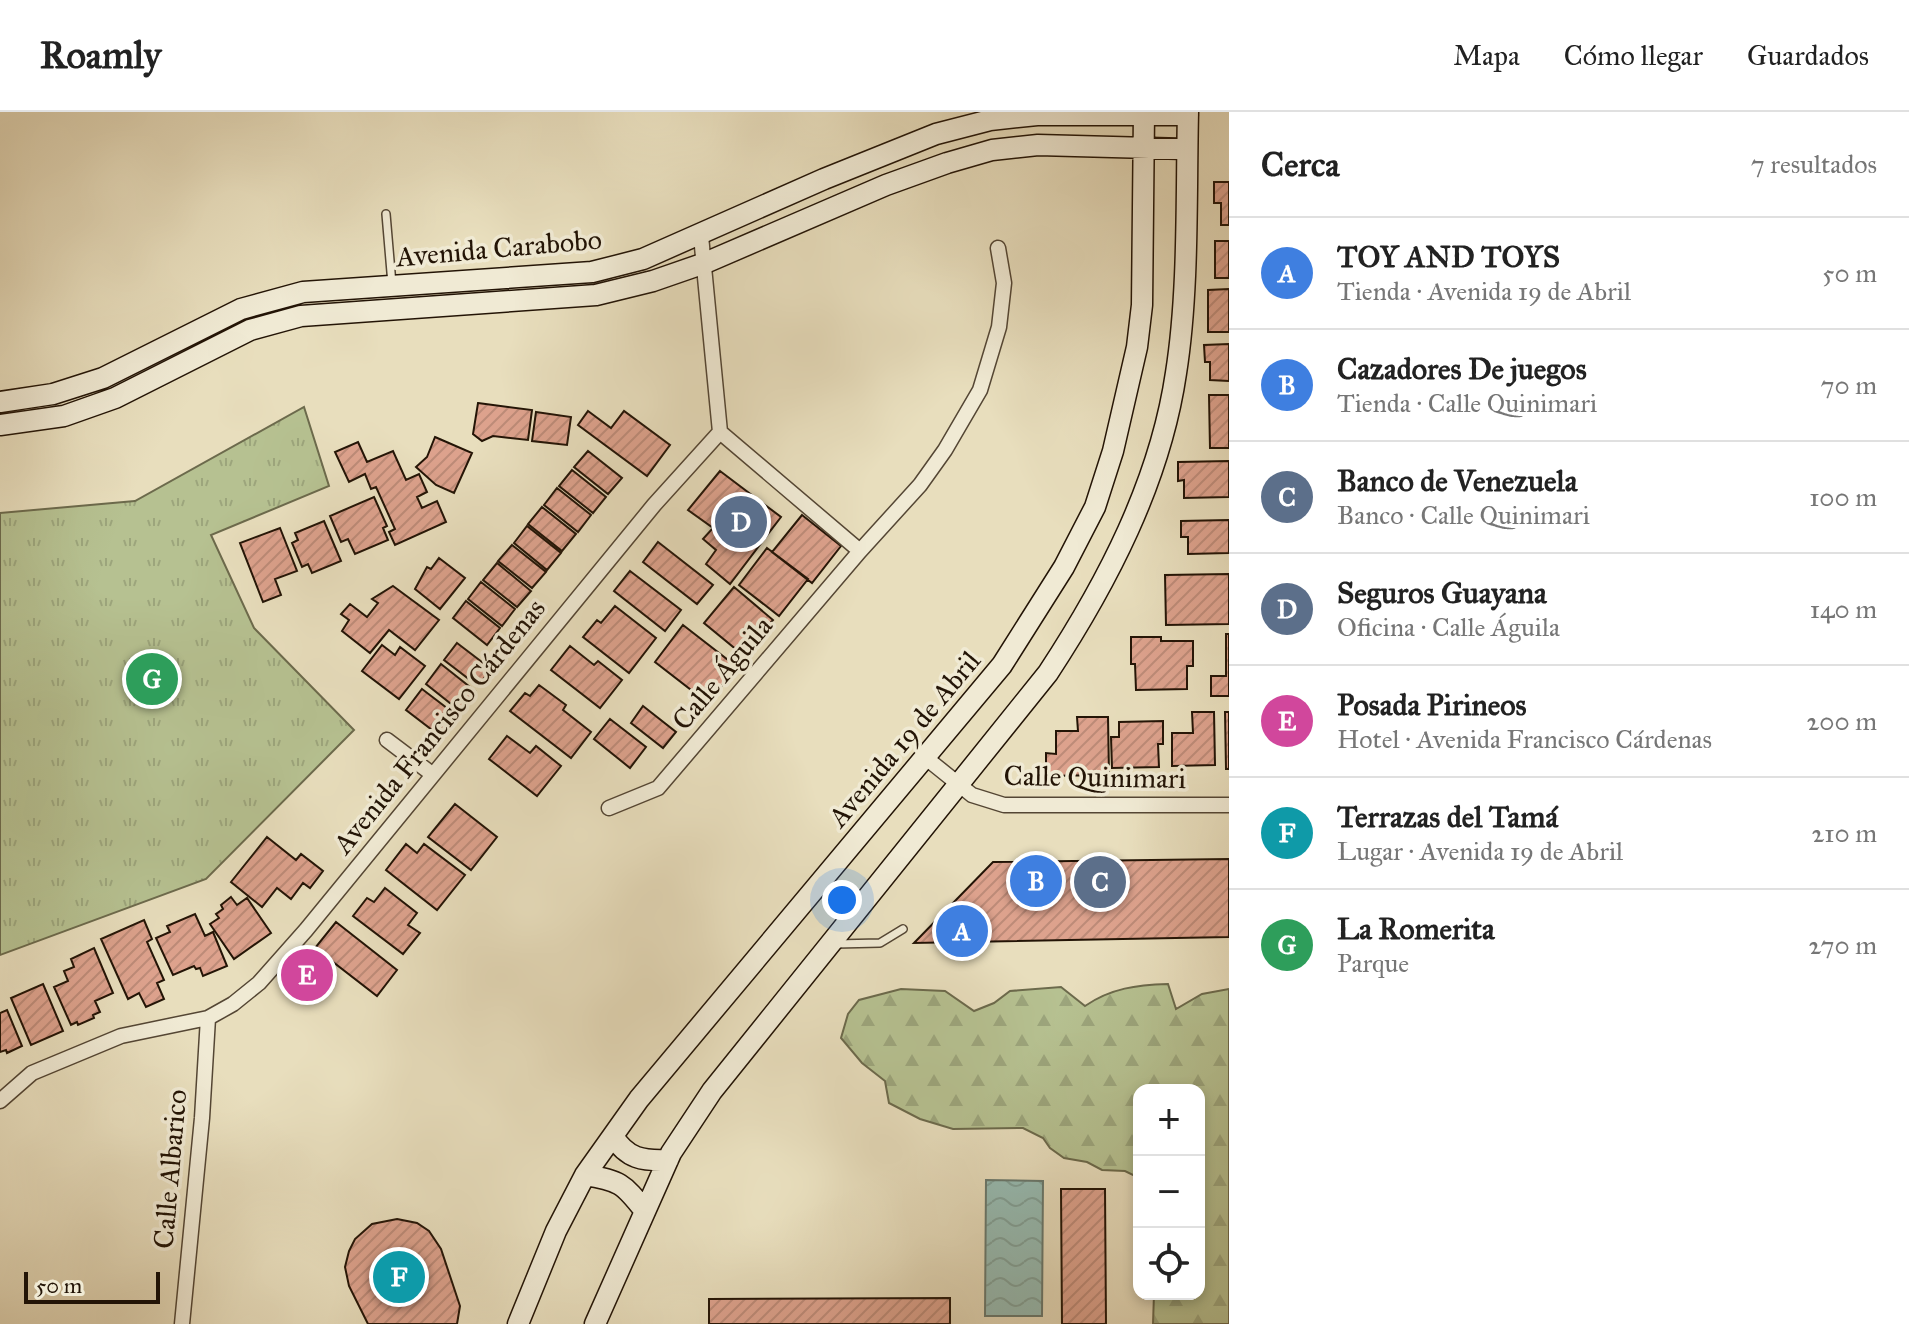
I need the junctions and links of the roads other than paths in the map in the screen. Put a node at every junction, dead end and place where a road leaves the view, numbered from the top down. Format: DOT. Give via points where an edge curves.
graph roads {
  1 [pos="1144,113"];
  2 [pos="1188,114"];
  3 [pos="1143,149"];
  4 [pos="1187,149"];
  5 [pos="386,214"];
  6 [pos="701,236"];
  7 [pos="998,248"];
  8 [pos="705,263"];
  9 [pos="392,286"];
  10 [pos="0,402"];
  11 [pos="0,425"];
  12 [pos="720,432"];
  13 [pos="860,551"];
  14 [pos="387,740"];
  15 [pos="926,758"];
  16 [pos="432,774"];
  17 [pos="959,785"];
  18 [pos="1229,805"];
  19 [pos="609,808"];
  20 [pos="903,929"];
  21 [pos="830,944"];
  22 [pos="208,1018"];
  23 [pos="0,1101"];
  24 [pos="613,1136"];
  25 [pos="668,1160"];
  26 [pos="585,1175"];
  27 [pos="644,1210"];
  28 [pos="182,1324"];
  29 [pos="518,1324"];
  30 [pos="595,1324"];
  1 -- 2 [label="main road, Avenida Carabobo"];
  1 -- 3 [label="main road, Avenida 19 de Abril"];
  1 -- 6 [label="main road, Avenida Carabobo" via="1037,115 936,134"];
  2 -- 4 [label="main road"];
  3 -- 4 [label="main road, Avenida Carabobo"];
  3 -- 8 [label="main road, Avenida Carabobo" via="1038,145 992,150 886,185"];
  3 -- 15 [label="main road, Avenida 19 de Abril" via="1137,347 1095,507 1002,665"];
  4 -- 17 [label="main road" via="1176,374 1155,461 1122,546 1085,617"];
  5 -- 9 [label="lane"];
  6 -- 8 [label="street"];
  6 -- 9 [label="main road, Avenida Carabobo" via="592,272"];
  7 -- 13 [label="street, Calle Águila" via="1004,283 999,327 980,390 920,485"];
  8 -- 11 [label="main road, Avenida Carabobo" via="596,295 301,316 250,330 115,398 64,416"];
  8 -- 12 [label="street"];
  9 -- 10 [label="main road, Avenida Carabobo" via="303,292 241,309 103,378 53,394"];
  12 -- 13 [label="street"];
  12 -- 16 [label="street, Avenida Francisco Cárdenas"];
  13 -- 19 [label="street, Calle Águila" via="658,788"];
  14 -- 16 [label="street"];
  15 -- 17 [label="street, Calle Quinimari"];
  15 -- 24 [label="main road, Avenida 19 de Abril"];
  16 -- 22 [label="street, Avenida Francisco Cárdenas" via="259,983"];
  17 -- 18 [label="street, Calle Quinimari" via="1004,805"];
  17 -- 21 [label="main road"];
  20 -- 21 [label="lane" via="880,943"];
  21 -- 25 [label="main road" via="712,1091"];
  22 -- 23 [label="street, Avenida Francisco Cárdenas" via="121,1036 32,1073"];
  22 -- 28 [label="street, Calle Albarico"];
  24 -- 25 [label="main road" via="632,1157"];
  24 -- 26 [label="main road, Avenida 19 de Abril"];
  25 -- 27 [label="main road"];
  26 -- 27 [label="main road" via="614,1179"];
  26 -- 29 [label="main road, Avenida 19 de Abril"];
  27 -- 30 [label="main road"];
}
